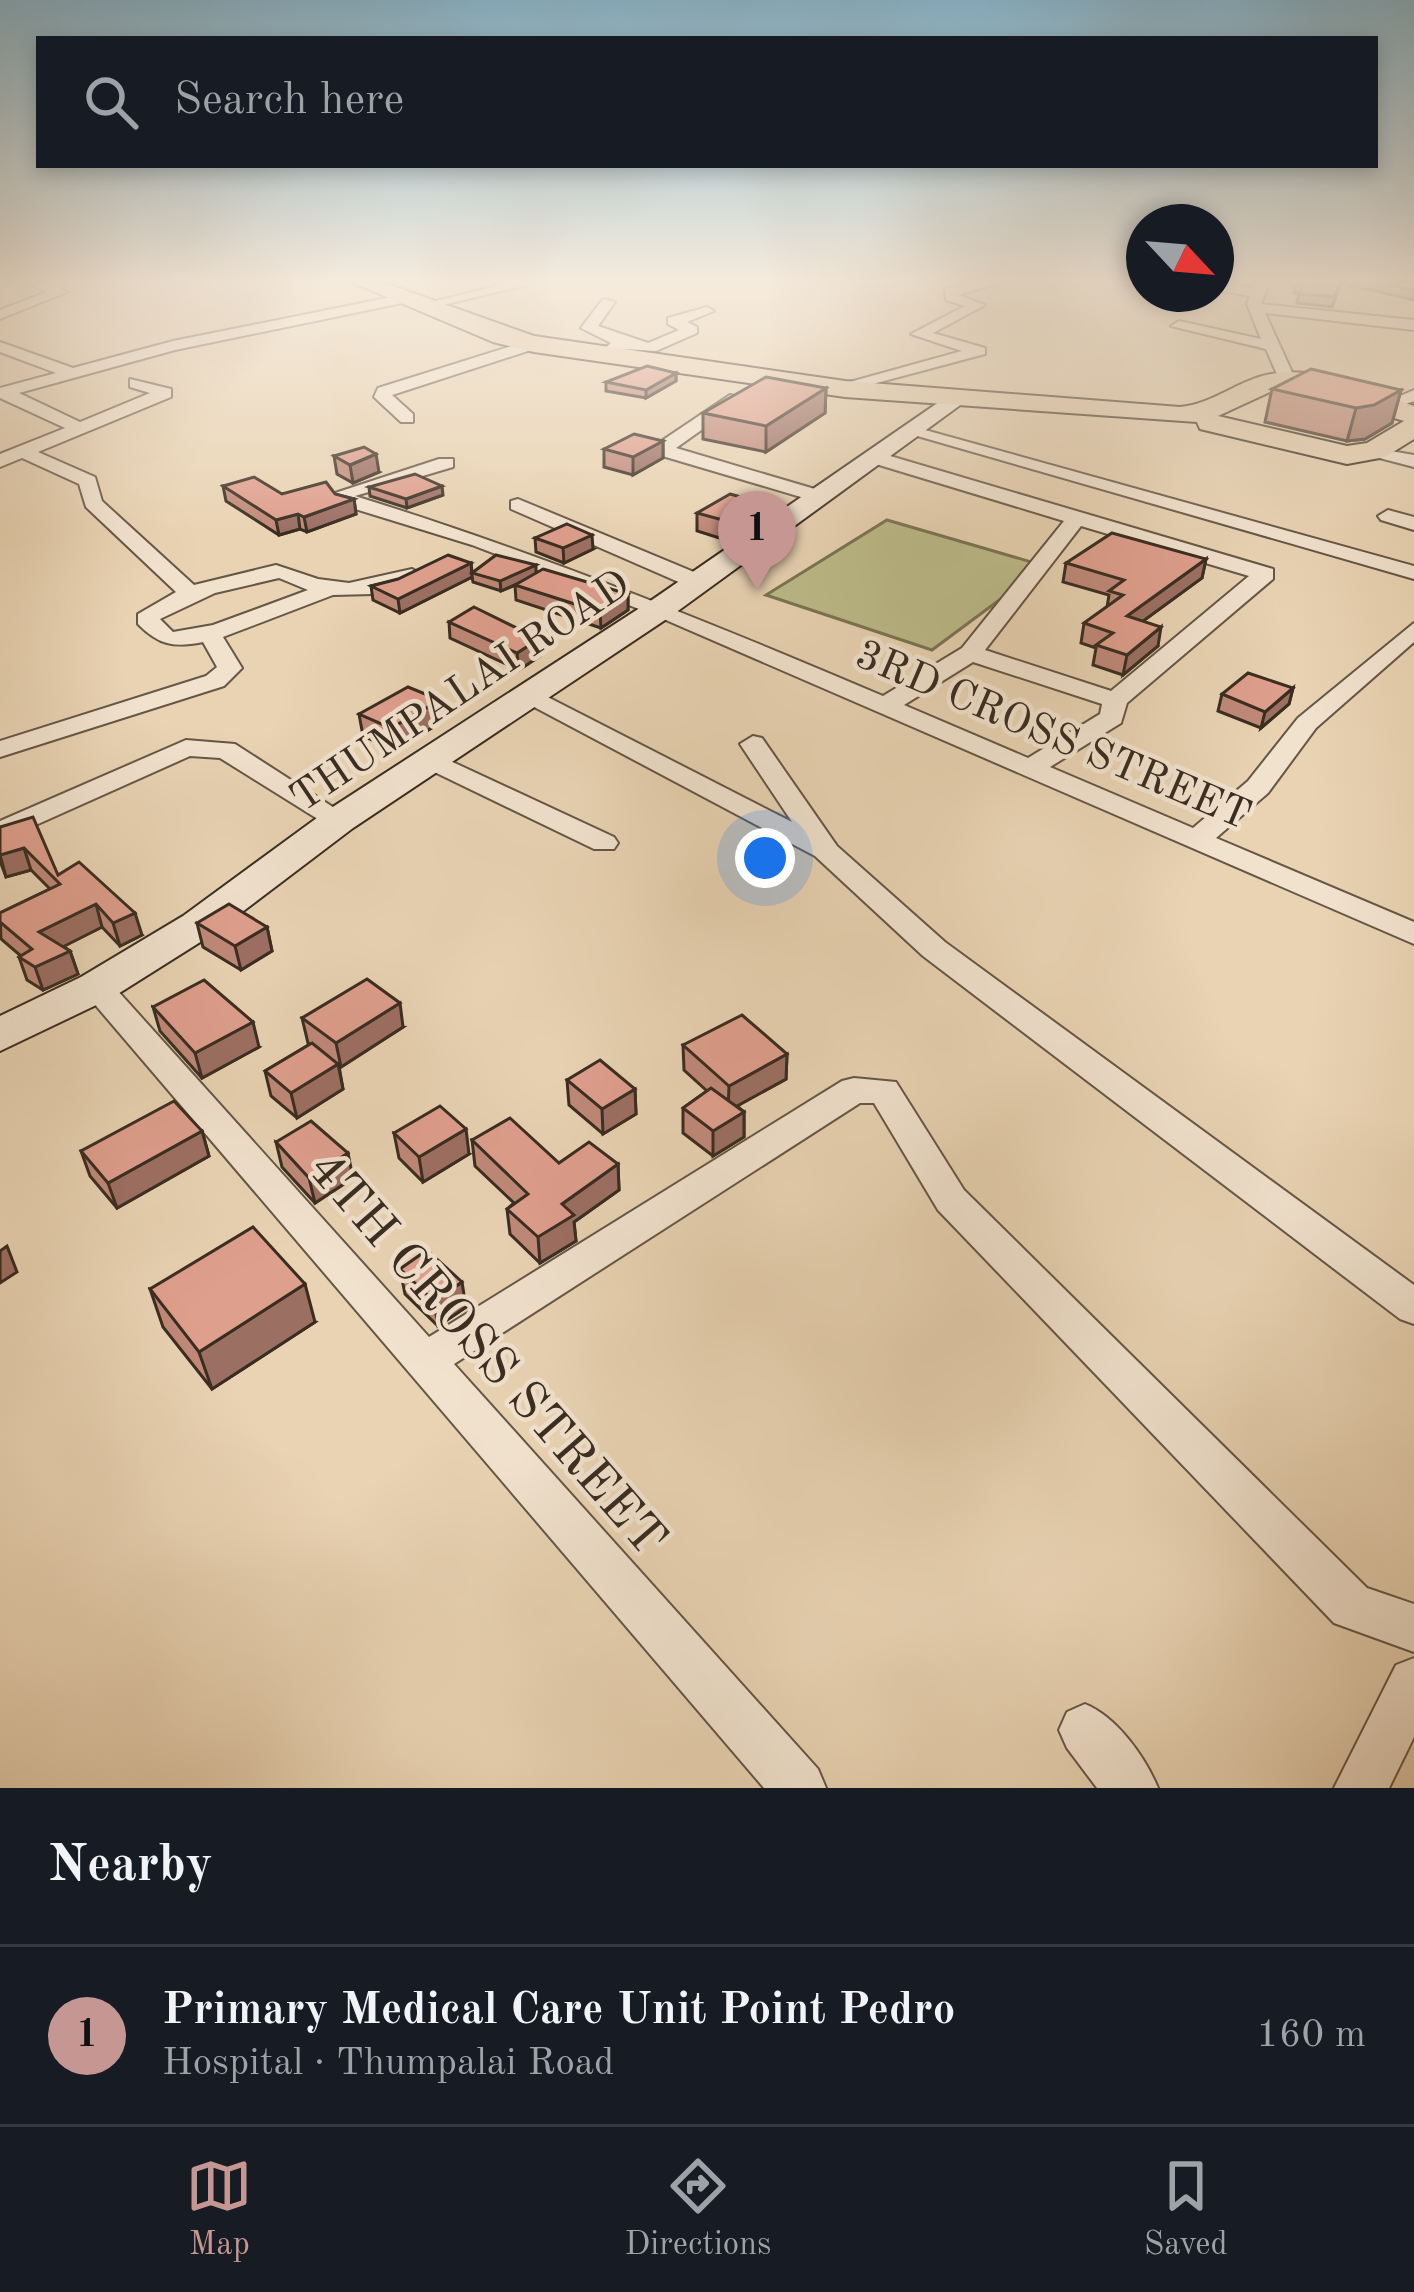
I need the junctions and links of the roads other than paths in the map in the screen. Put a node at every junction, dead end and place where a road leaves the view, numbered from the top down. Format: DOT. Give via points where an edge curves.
graph roads {
  1 [pos="48,364"];
  2 [pos="107,364"];
  3 [pos="470,364"];
  4 [pos="691,364"];
  5 [pos="930,364"];
  6 [pos="1282,364"];
  7 [pos="69,372"];
  8 [pos="765,378"];
  9 [pos="1288,381"];
  10 [pos="136,383"];
  11 [pos="845,388"];
  12 [pos="1,392"];
  13 [pos="1414,395"];
  14 [pos="956,398"];
  15 [pos="1153,414"];
  16 [pos="1407,417"];
  17 [pos="407,418"];
  18 [pos="1210,423"];
  19 [pos="79,428"];
  20 [pos="914,429"];
  21 [pos="1375,451"];
  22 [pos="23,452"];
  23 [pos="873,457"];
  24 [pos="1414,460"];
  25 [pos="0,461"];
  26 [pos="446,463"];
  27 [pos="818,496"];
  28 [pos="518,505"];
  29 [pos="1388,516"];
  30 [pos="1078,518"];
  31 [pos="1414,524"];
  32 [pos="1282,535"];
  33 [pos="479,541"];
  34 [pos="1235,565"];
  35 [pos="1414,573"];
  36 [pos="698,582"];
  37 [pos="329,589"];
  38 [pos="192,595"];
  39 [pos="660,609"];
  40 [pos="1414,630"];
  41 [pos="209,633"];
  42 [pos="970,653"];
  43 [pos="530,694"];
  44 [pos="1115,700"];
  45 [pos="885,706"];
  46 [pos="753,744"];
  47 [pos="0,749"];
  48 [pos="431,760"];
  49 [pos="1030,768"];
  50 [pos="339,820"];
  51 [pos="6,823"];
  52 [pos="1196,839"];
  53 [pos="604,843"];
  54 [pos="827,852"];
  55 [pos="1414,934"];
  56 [pos="97,987"];
  57 [pos="0,1035"];
  58 [pos="1414,1307"];
  59 [pos="424,1361"];
  60 [pos="1414,1628"];
  61 [pos="1414,1683"];
  62 [pos="1084,1730"];
  63 [pos="799,1788"];
  64 [pos="1131,1788"];
  65 [pos="1361,1788"];
  1 -- 7 [label="street"];
  2 -- 7 [label="street"];
  3 -- 17 [label="street" via="383,392"];
  4 -- 8 [label="main road"];
  5 -- 11 [label="street"];
  6 -- 9 [label="street"];
  7 -- 12 [label="street"];
  8 -- 11 [label="main road"];
  8 -- 27 [label="street" via="666,451"];
  9 -- 15 [label="main road" via="1203,414"];
  9 -- 16 [label="main road"];
  10 -- 19 [label="street" via="165,393"];
  11 -- 14 [label="main road"];
  12 -- 19 [label="street"];
  13 -- 16 [label="street"];
  14 -- 15 [label="main road"];
  14 -- 20 [label="street, THUMPALAI ROAD"];
  15 -- 18 [label="main road"];
  16 -- 18 [label="main road" via="1296,387"];
  16 -- 21 [label="main road"];
  18 -- 21 [label="main road" via="1324,451"];
  19 -- 22 [label="street"];
  20 -- 23 [label="street, THUMPALAI ROAD"];
  20 -- 32 [label="street"];
  21 -- 24 [label="street"];
  22 -- 25 [label="street"];
  22 -- 38 [label="street" via="88,481 93,503"];
  23 -- 27 [label="street, THUMPALAI ROAD"];
  23 -- 30 [label="street"];
  26 -- 33 [label="street, 3RD CROSS STREET" via="342,494"];
  27 -- 36 [label="street, THUMPALAI ROAD"];
  28 -- 36 [label="street"];
  29 -- 31 [label="street"];
  30 -- 34 [label="street"];
  30 -- 42 [label="street"];
  32 -- 34 [label="street"];
  32 -- 35 [label="street"];
  33 -- 37 [label="street" via="374,589"];
  33 -- 39 [label="street, 3RD CROSS STREET"];
  34 -- 44 [label="street" via="1265,574"];
  36 -- 39 [label="street, THUMPALAI ROAD"];
  37 -- 38 [label="street" via="276,571"];
  37 -- 41 [label="street"];
  38 -- 41 [label="street" via="146,619 170,639"];
  39 -- 43 [label="street, THUMPALAI ROAD"];
  39 -- 45 [label="street, 3RD CROSS STREET"];
  40 -- 52 [label="street" via="1307,723 1258,787"];
  41 -- 47 [label="street" via="230,668 215,681"];
  42 -- 44 [label="street"];
  42 -- 45 [label="street"];
  43 -- 48 [label="street, THUMPALAI ROAD"];
  43 -- 54 [label="street"];
  44 -- 49 [label="street" via="1112,718"];
  45 -- 49 [label="street, 3RD CROSS STREET"];
  46 -- 54 [label="street"];
  48 -- 50 [label="street, THUMPALAI ROAD"];
  48 -- 53 [label="street"];
  49 -- 52 [label="street, 3RD CROSS STREET"];
  50 -- 51 [label="street" via="226,750 186,748"];
  50 -- 56 [label="street, THUMPALAI ROAD" via="198,925"];
  52 -- 55 [label="street, 3RD CROSS STREET"];
  54 -- 58 [label="street" via="934,949"];
  56 -- 57 [label="street, THUMPALAI ROAD"];
  56 -- 59 [label="street, 4TH CROSS STREET"];
  59 -- 60 [label="street" via="854,1090 884,1091 951,1200 1317,1573 1351,1606"];
  59 -- 63 [label="street, 4TH CROSS STREET"];
  61 -- 65 [label="street"];
  62 -- 64 [label="street"];
}
